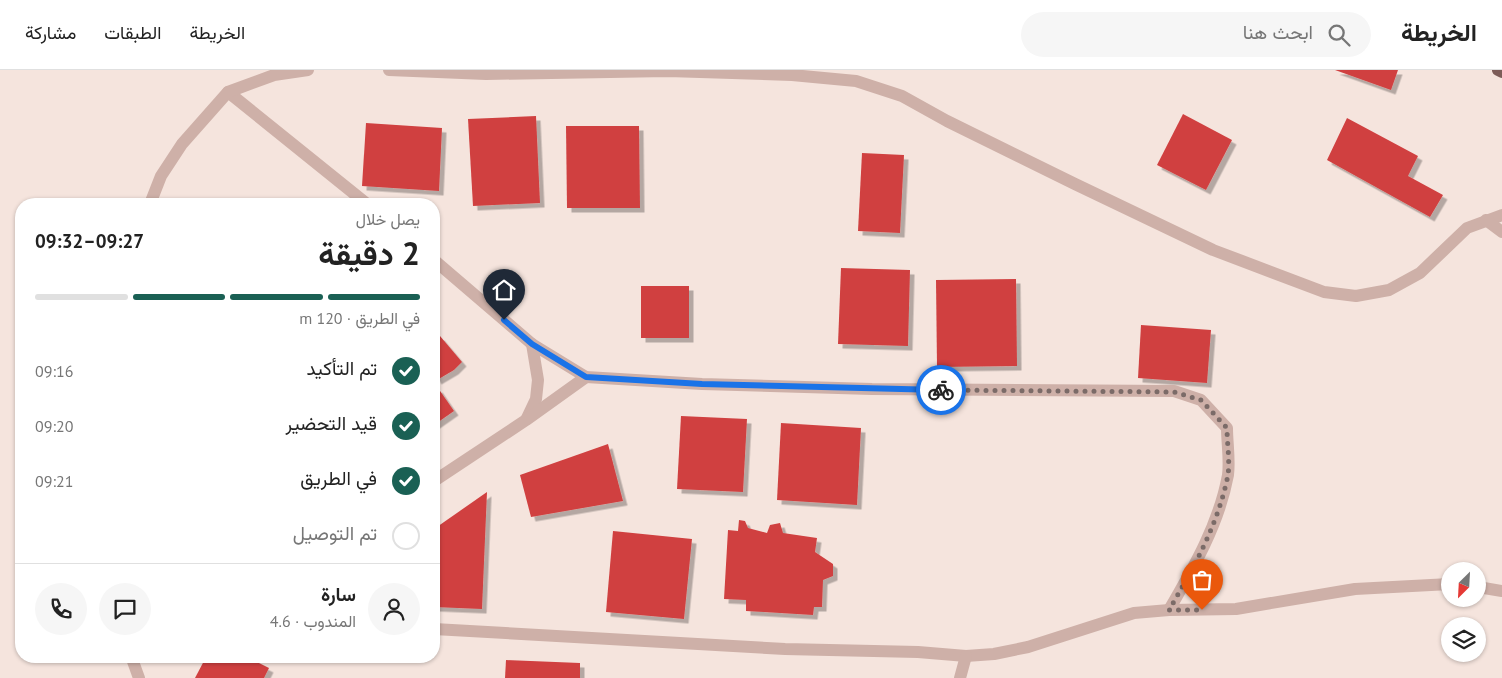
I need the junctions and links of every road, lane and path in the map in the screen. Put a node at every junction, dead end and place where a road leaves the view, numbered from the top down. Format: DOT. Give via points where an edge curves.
graph roads {
  1 [pos="308,70"];
  2 [pos="389,70"];
  3 [pos="1498,70"];
  4 [pos="1502,72"];
  5 [pos="228,92"];
  6 [pos="152,198"];
  7 [pos="359,198"];
  8 [pos="1502,214"];
  9 [pos="1486,220"];
  10 [pos="1502,232"];
  11 [pos="440,265"];
  12 [pos="532,344"];
  13 [pos="586,377"];
  14 [pos="526,420"];
  15 [pos="440,477"];
  16 [pos="1441,584"];
  17 [pos="1486,588"];
  18 [pos="1502,591"];
  19 [pos="1169,610"];
  20 [pos="440,629"];
  21 [pos="966,656"];
  22 [pos="134,663"];
  23 [pos="139,678"];
  24 [pos="960,678"];
  1 -- 5 [label="street" via="274,75"];
  2 -- 9 [label="street" via="486,74 668,71 856,81 902,96 1213,250 1324,292 1356,296 1388,290 1420,273 1467,228"];
  3 -- 4 [label="main road"];
  5 -- 6 [label="street" via="182,144 161,176"];
  5 -- 7 [label="street"];
  8 -- 9 [label="street"];
  9 -- 10 [label="street"];
  11 -- 12 [label="street"];
  12 -- 13 [label="street"];
  12 -- 14 [label="street" via="538,380 536,399"];
  13 -- 14 [label="street"];
  13 -- 19 [label="street" via="872,389 1174,392 1201,400 1227,428 1228,473 1218,513 1200,558"];
  14 -- 15 [label="street"];
  16 -- 19 [label="street" via="1355,589 1236,609"];
  17 -- 18 [label="street"];
  19 -- 21 [label="street" via="1134,613 1028,647"];
  20 -- 21 [label="street"];
  21 -- 24 [label="street"];
  22 -- 23 [label="street"];
}
